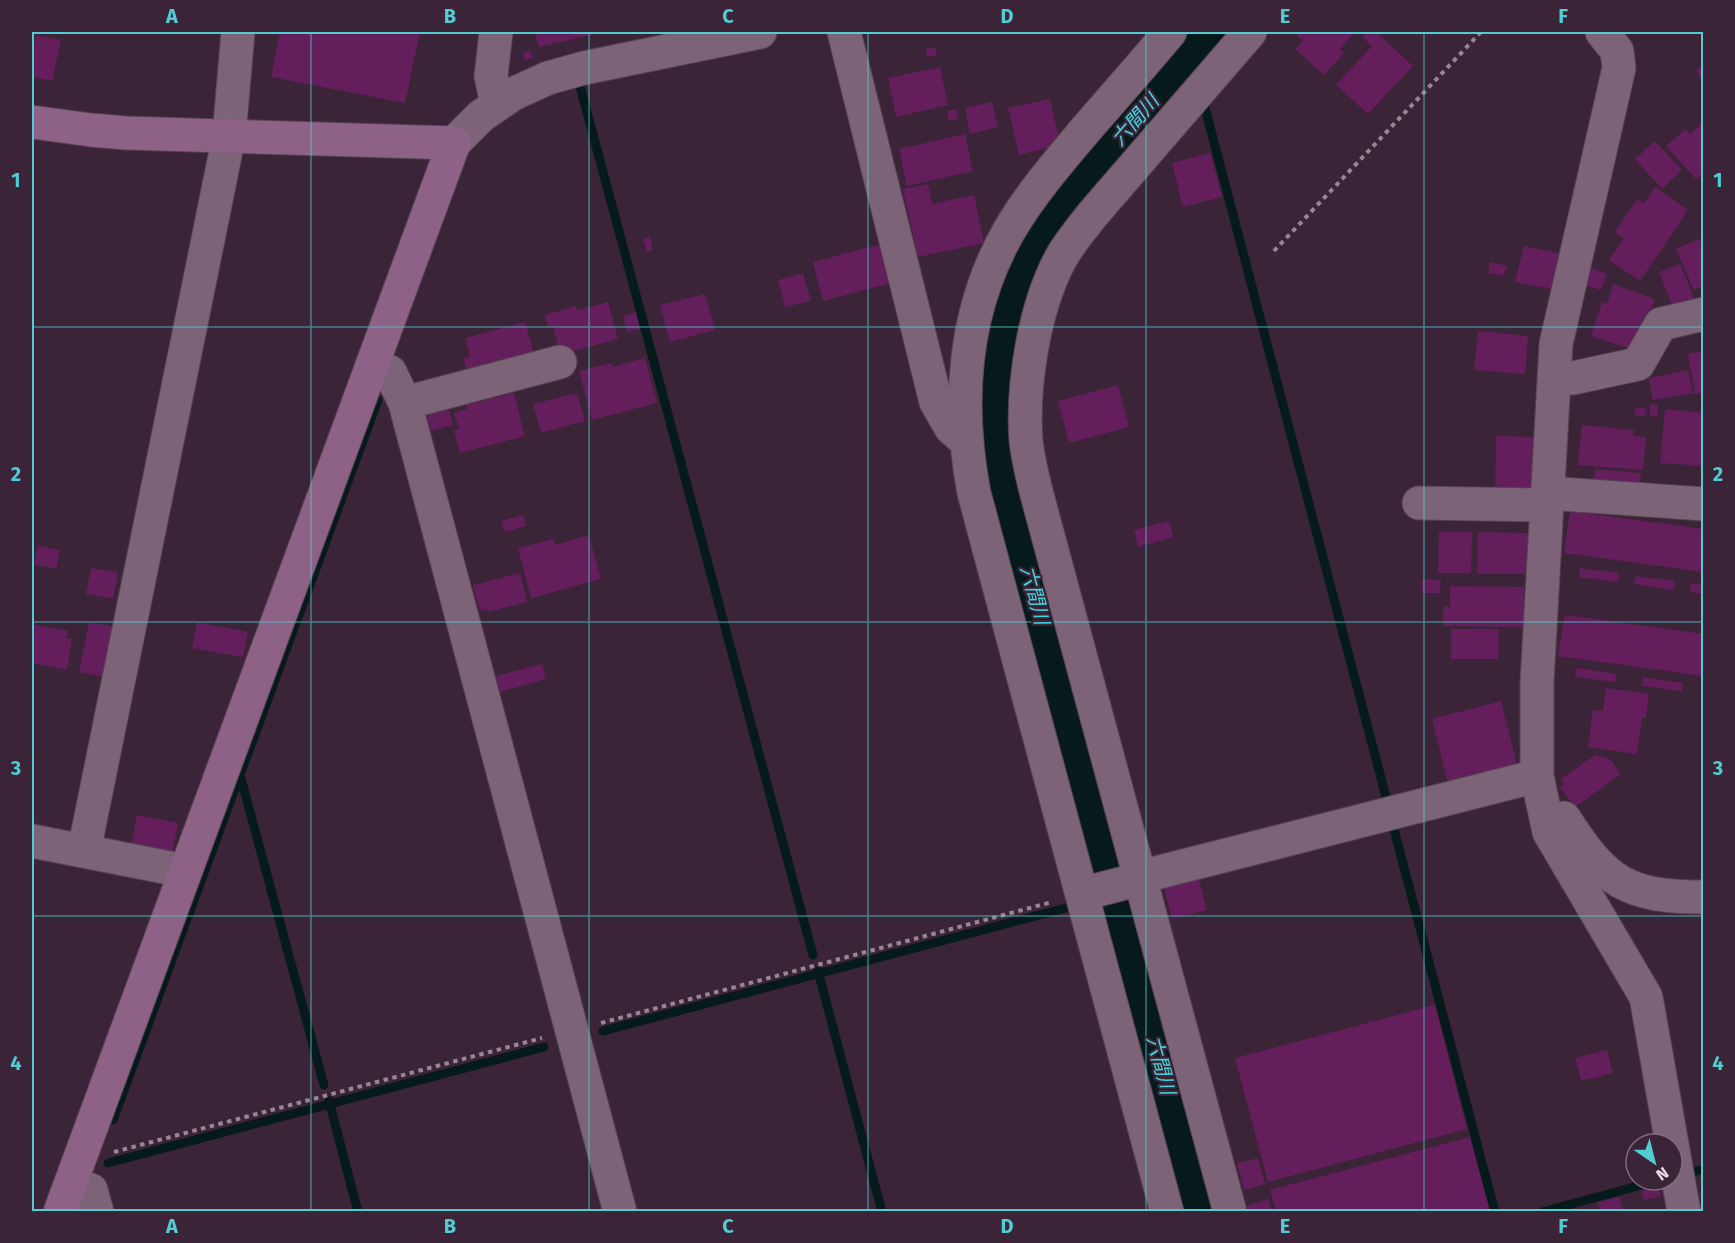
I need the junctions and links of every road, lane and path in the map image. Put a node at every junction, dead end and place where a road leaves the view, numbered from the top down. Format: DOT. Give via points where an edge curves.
graph roads {
  1 [pos="238,32"];
  2 [pos="496,32"];
  3 [pos="760,32"];
  4 [pos="844,32"];
  5 [pos="1170,32"];
  6 [pos="1250,32"];
  7 [pos="1481,32"];
  8 [pos="1602,32"];
  9 [pos="497,105"];
  10 [pos="32,122"];
  11 [pos="229,136"];
  12 [pos="454,143"];
  13 [pos="1274,251"];
  14 [pos="1704,314"];
  15 [pos="560,362"];
  16 [pos="372,365"];
  17 [pos="1554,377"];
  18 [pos="405,403"];
  19 [pos="966,441"];
  20 [pos="1547,499"];
  21 [pos="1419,503"];
  22 [pos="1704,504"];
  23 [pos="1537,776"];
  24 [pos="32,841"];
  25 [pos="84,851"];
  26 [pos="185,871"];
  27 [pos="1138,879"];
  28 [pos="1704,881"];
  29 [pos="1087,893"];
  30 [pos="1665,897"];
  31 [pos="1704,897"];
  32 [pos="572,1030"];
  33 [pos="144,1144"];
  34 [pos="1689,1194"];
  35 [pos="66,1197"];
  36 [pos="97,1212"];
  37 [pos="620,1212"];
  38 [pos="1167,1212"];
  39 [pos="1230,1212"];
  1 -- 11 [label="street"];
  2 -- 9 [label="street" via="491,76"];
  3 -- 9 [label="street" via="575,70 548,78"];
  4 -- 19 [label="street" via="936,402 951,428"];
  5 -- 19 [label="street" via="1030,198 992,266 970,340 965,378"];
  6 -- 27 [label="street" via="1076,235 1050,282 1033,345 1026,419 1030,467"];
  7 -- 13 [label="path"];
  8 -- 17 [label="street" via="1617,51 1619,68 1559,326"];
  9 -- 12 [label="street"];
  10 -- 11 [label="street" via="91,130"];
  11 -- 12 [label="street"];
  11 -- 25 [label="street"];
  12 -- 16 [label="street"];
  14 -- 17 [label="street" via="1660,324 1638,364 1573,378"];
  15 -- 18 [label="street"];
  16 -- 18 [label="street" via="390,372"];
  16 -- 26 [label="street"];
  17 -- 20 [label="street"];
  18 -- 32 [label="street"];
  19 -- 29 [label="street" via="974,493"];
  20 -- 21 [label="street"];
  20 -- 22 [label="street"];
  20 -- 23 [label="street" via="1536,708"];
  23 -- 27 [label="street"];
  23 -- 30 [label="street" via="1585,852 1601,869 1620,883"];
  23 -- 34 [label="street" via="1544,814 1558,849 1646,998"];
  24 -- 25 [label="street"];
  25 -- 26 [label="street"];
  26 -- 35 [label="street"];
  27 -- 29 [label="street"];
  27 -- 39 [label="street"];
  28 -- 30 [label="street"];
  29 -- 32 [label="path"];
  29 -- 38 [label="street"];
  30 -- 31 [label="street"];
  32 -- 33 [label="path"];
  32 -- 37 [label="street"];
  35 -- 36 [label="street" via="91,1190"];
}
